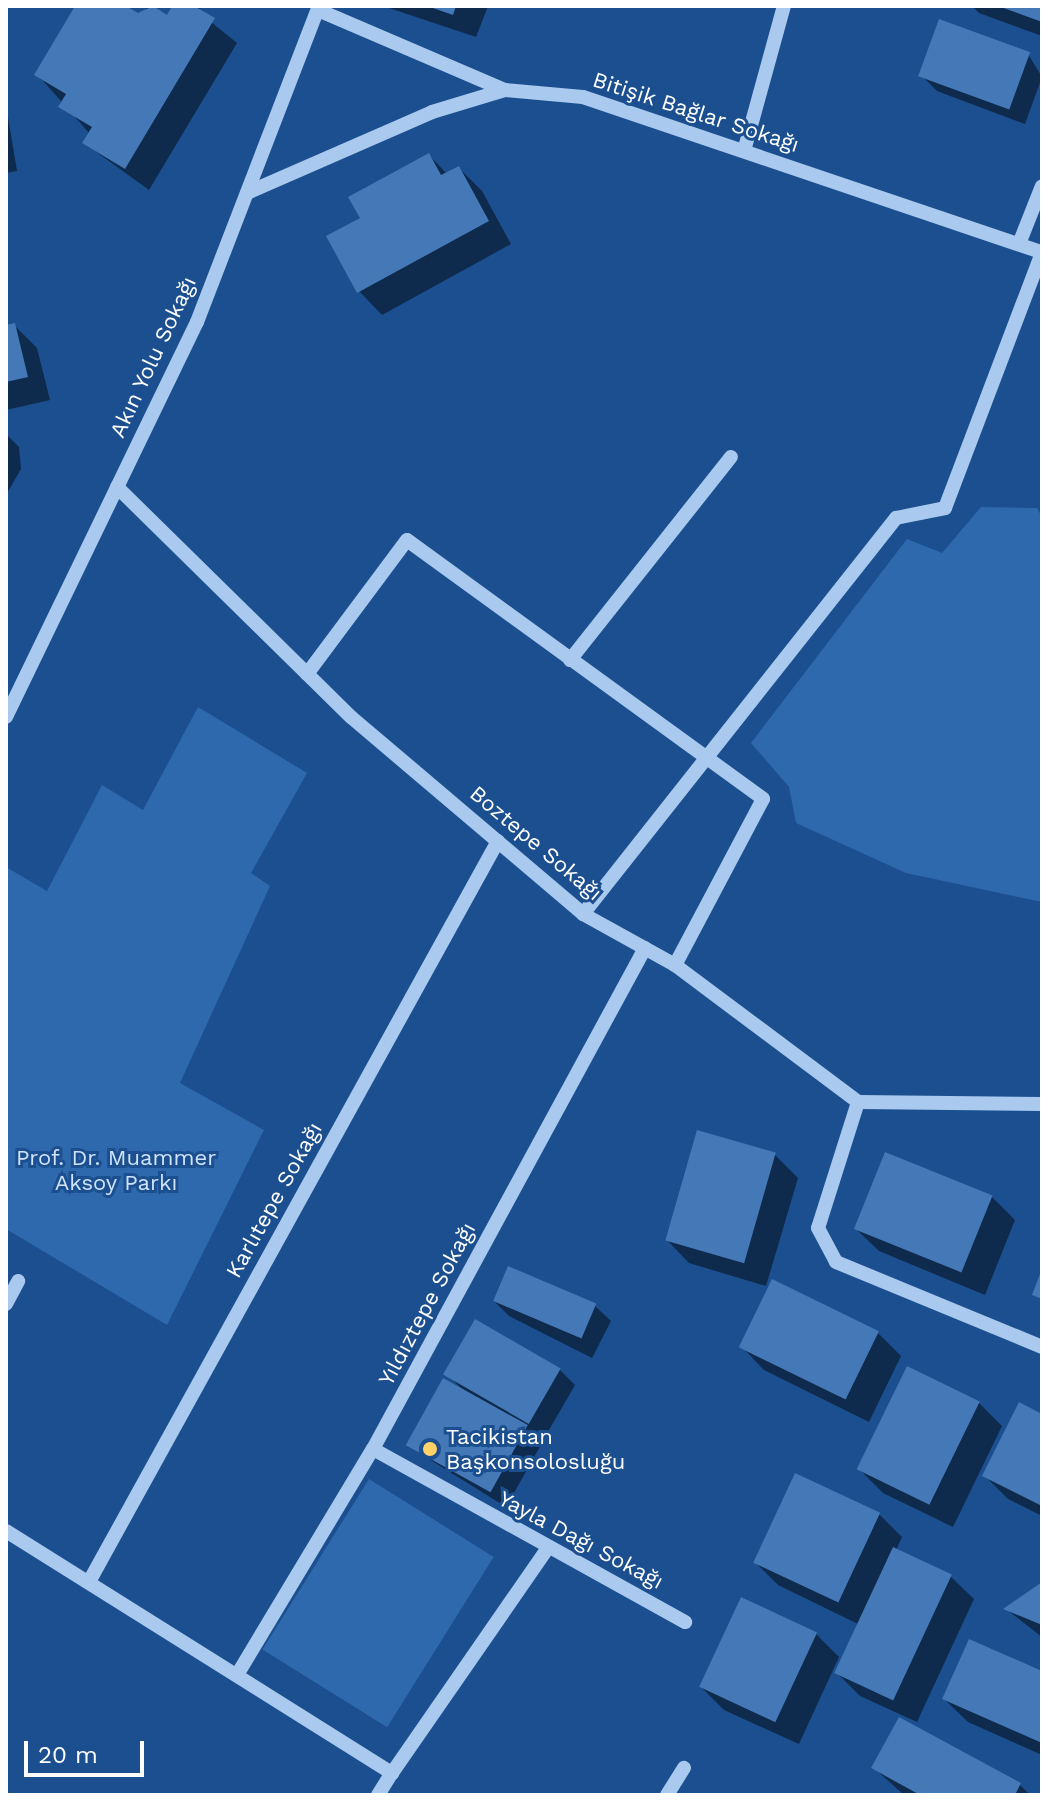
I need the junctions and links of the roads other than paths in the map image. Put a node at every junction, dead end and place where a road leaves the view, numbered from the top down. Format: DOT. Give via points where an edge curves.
graph roads {
  1 [pos="784,6"];
  2 [pos="318,8"];
  3 [pos="505,90"];
  4 [pos="744,151"];
  5 [pos="1042,186"];
  6 [pos="247,193"];
  7 [pos="1019,244"];
  8 [pos="1042,252"];
  9 [pos="731,457"];
  10 [pos="117,487"];
  11 [pos="570,660"];
  12 [pos="307,674"];
  13 [pos="11,695"];
  14 [pos="6,717"];
  15 [pos="706,759"];
  16 [pos="498,841"];
  17 [pos="583,914"];
  18 [pos="645,948"];
  19 [pos="675,965"];
  20 [pos="858,1102"];
  21 [pos="1042,1104"];
  22 [pos="18,1281"];
  23 [pos="6,1304"];
  24 [pos="1042,1347"];
  25 [pos="373,1449"];
  26 [pos="6,1531"];
  27 [pos="547,1549"];
  28 [pos="90,1580"];
  29 [pos="685,1622"];
  30 [pos="237,1675"];
  31 [pos="684,1768"];
  32 [pos="392,1773"];
  33 [pos="378,1795"];
  34 [pos="667,1795"];
  1 -- 4 [label="street"];
  2 -- 3 [label="street"];
  2 -- 6 [label="street, Akın Yolu Sokağı"];
  3 -- 4 [label="street, Bitişik Bağlar Sokağı" via="583,97"];
  3 -- 6 [label="street, Bitişik Bağlar Sokağı" via="432,112"];
  4 -- 7 [label="street, Bitişik Bağlar Sokağı"];
  5 -- 7 [label="street"];
  6 -- 10 [label="street, Akın Yolu Sokağı" via="197,322"];
  7 -- 8 [label="street, Bitişik Bağlar Sokağı"];
  8 -- 15 [label="street" via="945,508 896,518"];
  9 -- 11 [label="street"];
  10 -- 12 [label="street, Boztepe Sokağı"];
  10 -- 13 [label="street, Akın Yolu Sokağı"];
  11 -- 12 [label="street" via="407,540"];
  11 -- 15 [label="street"];
  12 -- 16 [label="street, Boztepe Sokağı"];
  13 -- 14 [label="street, Akın Yolu Sokağı"];
  15 -- 17 [label="street"];
  15 -- 19 [label="street" via="763,799"];
  16 -- 17 [label="street, Boztepe Sokağı"];
  16 -- 28 [label="street, Karlıtepe Sokağı"];
  17 -- 18 [label="street, Boztepe Sokağı"];
  18 -- 19 [label="street, Boztepe Sokağı"];
  18 -- 25 [label="street, Yıldıztepe Sokağı"];
  19 -- 20 [label="street, Boztepe Sokağı"];
  20 -- 21 [label="street"];
  20 -- 24 [label="street" via="818,1228 836,1262"];
  22 -- 23 [label="street"];
  25 -- 27 [label="street, Yayla Dağı Sokağı"];
  25 -- 30 [label="street, Yıldıztepe Sokağı"];
  26 -- 28 [label="street"];
  27 -- 29 [label="street, Yayla Dağı Sokağı"];
  27 -- 32 [label="street"];
  28 -- 30 [label="street"];
  30 -- 32 [label="street"];
  31 -- 34 [label="street"];
  32 -- 33 [label="street"];
}
